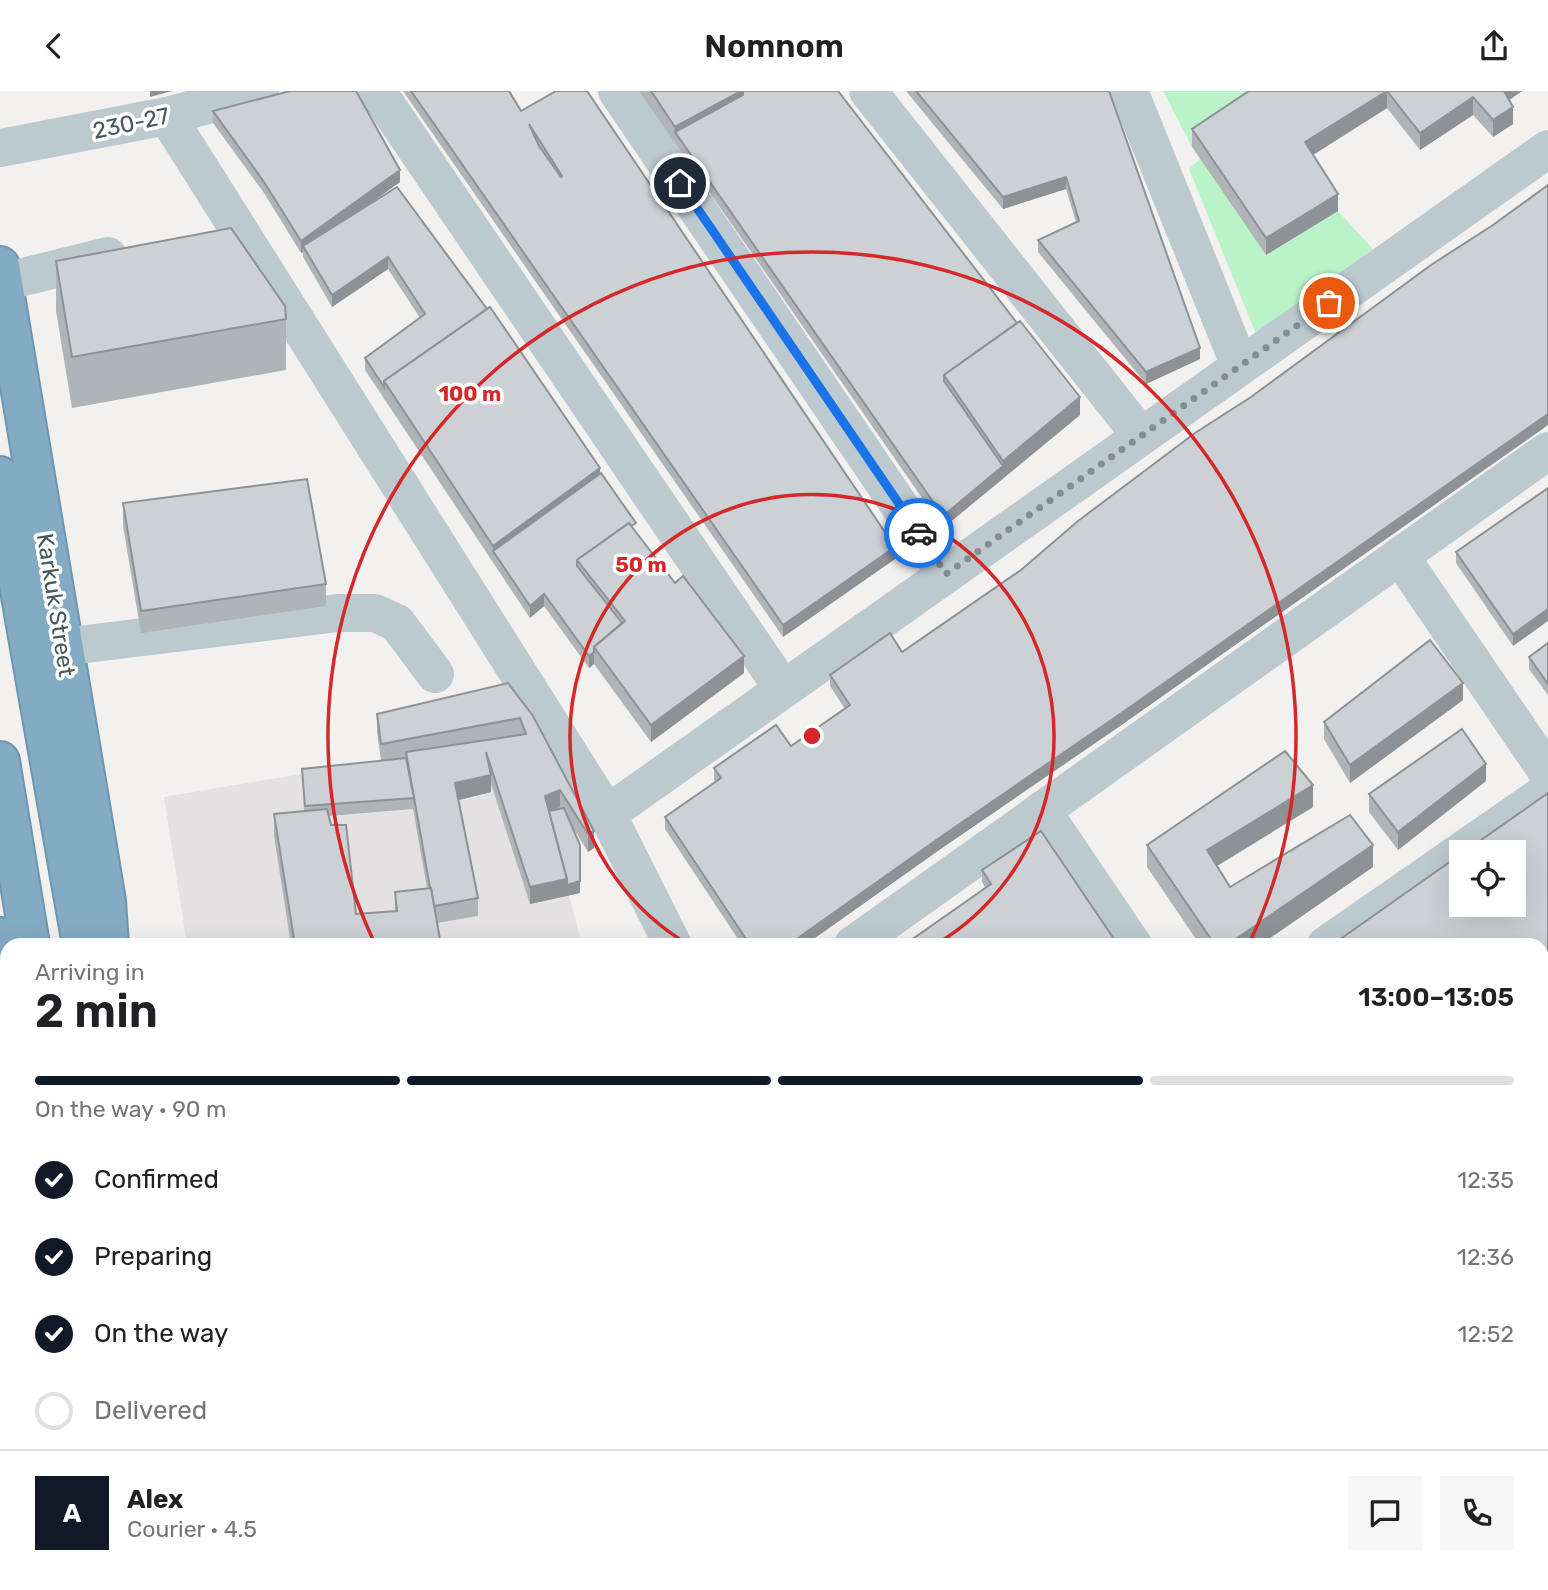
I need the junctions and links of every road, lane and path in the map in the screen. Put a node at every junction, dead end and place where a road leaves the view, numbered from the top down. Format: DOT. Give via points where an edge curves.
graph roads {
  1 [pos="260,91"];
  2 [pos="377,91"];
  3 [pos="617,91"];
  4 [pos="868,91"];
  5 [pos="1129,91"];
  6 [pos="167,116"];
  7 [pos="0,148"];
  8 [pos="1548,149"];
  9 [pos="236,227"];
  10 [pos="197,236"];
  11 [pos="144,248"];
  12 [pos="1,274"];
  13 [pos="1240,366"];
  14 [pos="1141,436"];
  15 [pos="1548,451"];
  16 [pos="0,476"];
  17 [pos="1400,556"];
  18 [pos="946,574"];
  19 [pos="62,647"];
  20 [pos="435,674"];
  21 [pos="783,689"];
  22 [pos="0,761"];
  23 [pos="1548,773"];
  24 [pos="1548,791"];
  25 [pos="1042,810"];
  26 [pos="607,814"];
  27 [pos="29,938"];
  28 [pos="81,938"];
  29 [pos="109,938"];
  30 [pos="669,938"];
  31 [pos="863,938"];
  32 [pos="1128,938"];
  33 [pos="1336,938"];
  1 -- 6 [label="street, 230-27"];
  2 -- 21 [label="street"];
  3 -- 18 [label="street"];
  4 -- 14 [label="street"];
  5 -- 13 [label="street"];
  6 -- 7 [label="street, 230-27"];
  6 -- 9 [label="street"];
  8 -- 13 [label="street"];
  9 -- 10 [label="street"];
  9 -- 26 [label="street"];
  11 -- 12 [label="street"];
  12 -- 19 [label="highway, Karkuk Street"];
  13 -- 14 [label="street"];
  14 -- 18 [label="street"];
  15 -- 17 [label="street"];
  16 -- 28 [label="highway, Karkuk Street"];
  17 -- 23 [label="street"];
  17 -- 25 [label="street"];
  18 -- 21 [label="street"];
  19 -- 20 [label="street" via="338,613 374,613 397,623"];
  19 -- 29 [label="highway, Karkuk Street"];
  21 -- 26 [label="street"];
  22 -- 27 [label="highway"];
  24 -- 33 [label="street"];
  25 -- 31 [label="street"];
  25 -- 32 [label="street"];
  26 -- 30 [label="street"];
}
